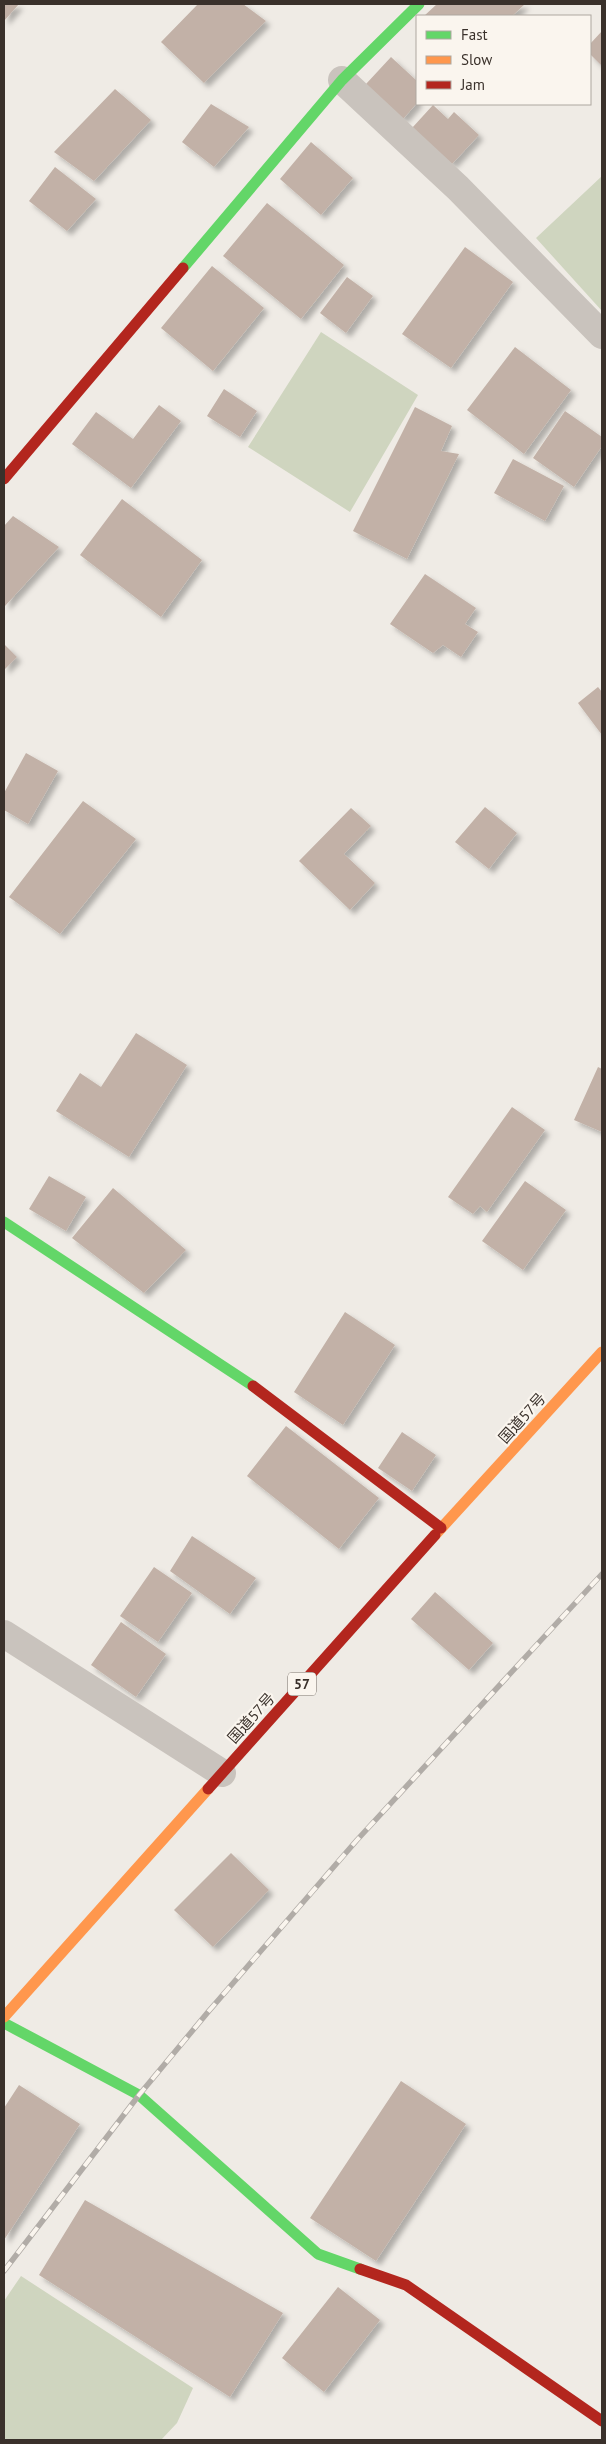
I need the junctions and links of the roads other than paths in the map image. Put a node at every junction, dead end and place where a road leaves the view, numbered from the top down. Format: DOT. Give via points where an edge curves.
graph roads {
  1 [pos="419,4"];
  2 [pos="342,80"];
  3 [pos="602,335"];
  4 [pos="4,478"];
  5 [pos="4,1222"];
  6 [pos="602,1352"];
  7 [pos="442,1528"];
  8 [pos="4,1634"];
  9 [pos="222,1773"];
  10 [pos="4,2017"];
  11 [pos="4,2023"];
  12 [pos="602,2421"];
  1 -- 2 [label="main road"];
  2 -- 3 [label="street" via="458,188"];
  2 -- 4 [label="main road"];
  5 -- 7 [label="main road" via="270,1397"];
  6 -- 7 [label="main road, 国道57号 / 57"];
  7 -- 9 [label="main road, 国道57号 / 57"];
  8 -- 9 [label="street"];
  9 -- 10 [label="main road, 国道57号 / 57"];
  11 -- 12 [label="main road" via="139,2095 318,2254 406,2284"];
}
